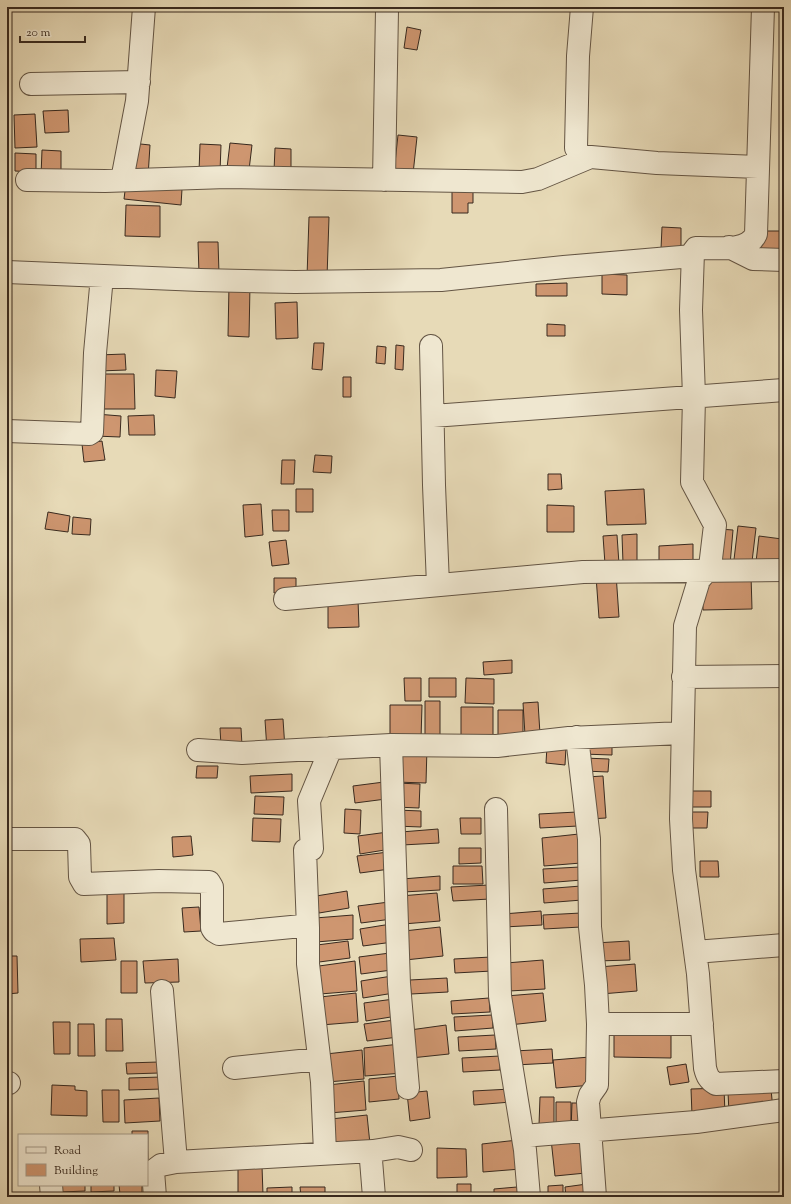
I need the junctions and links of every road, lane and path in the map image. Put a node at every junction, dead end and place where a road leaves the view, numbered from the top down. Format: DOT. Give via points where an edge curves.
graph roads {
  1 [pos="144,7"];
  2 [pos="582,7"];
  3 [pos="763,7"];
  4 [pos="387,10"];
  5 [pos="139,82"];
  6 [pos="31,84"];
  7 [pos="588,158"];
  8 [pos="758,167"];
  9 [pos="27,180"];
  10 [pos="122,180"];
  11 [pos="384,180"];
  12 [pos="729,247"];
  13 [pos="693,256"];
  14 [pos="784,260"];
  15 [pos="7,272"];
  16 [pos="102,276"];
  17 [pos="432,346"];
  18 [pos="784,390"];
  19 [pos="694,398"];
  20 [pos="433,416"];
  21 [pos="7,431"];
  22 [pos="707,570"];
  23 [pos="784,570"];
  24 [pos="438,585"];
  25 [pos="285,599"];
  26 [pos="784,676"];
  27 [pos="683,677"];
  28 [pos="682,733"];
  29 [pos="577,737"];
  30 [pos="391,745"];
  31 [pos="331,748"];
  32 [pos="198,750"];
  33 [pos="496,809"];
  34 [pos="7,839"];
  35 [pos="308,928"];
  36 [pos="784,945"];
  37 [pos="695,952"];
  38 [pos="162,991"];
  39 [pos="598,1024"];
  40 [pos="702,1024"];
  41 [pos="319,1058"];
  42 [pos="234,1068"];
  43 [pos="784,1081"];
  44 [pos="408,1088"];
  45 [pos="784,1110"];
  46 [pos="590,1131"];
  47 [pos="523,1136"];
  48 [pos="411,1150"];
  49 [pos="373,1151"];
  50 [pos="325,1153"];
  51 [pos="176,1162"];
  52 [pos="51,1186"];
  53 [pos="52,1197"];
  54 [pos="155,1197"];
  55 [pos="374,1197"];
  56 [pos="530,1197"];
  57 [pos="595,1197"];
  1 -- 5 [label="street"];
  2 -- 7 [label="street" via="576,148 580,156"];
  3 -- 8 [label="street"];
  4 -- 11 [label="street"];
  5 -- 6 [label="street"];
  5 -- 10 [label="street"];
  7 -- 8 [label="street"];
  7 -- 11 [label="street" via="538,179 522,182"];
  8 -- 12 [label="street" via="756,234 746,245"];
  9 -- 10 [label="street"];
  10 -- 11 [label="street" via="227,177"];
  12 -- 13 [label="street" via="696,248"];
  12 -- 14 [label="street" via="753,259"];
  13 -- 16 [label="street" via="441,280 295,282"];
  13 -- 19 [label="street" via="691,310"];
  15 -- 16 [label="street"];
  16 -- 21 [label="street" via="95,353 92,432 89,434"];
  17 -- 20 [label="street"];
  18 -- 19 [label="street"];
  19 -- 20 [label="street"];
  19 -- 22 [label="street" via="692,482 715,525 711,562"];
  20 -- 24 [label="street"];
  22 -- 23 [label="street"];
  22 -- 24 [label="street" via="583,572"];
  22 -- 27 [label="street" via="699,580 685,626"];
  24 -- 25 [label="street"];
  26 -- 27 [label="street"];
  27 -- 28 [label="street"];
  28 -- 29 [label="street"];
  28 -- 37 [label="street" via="681,819"];
  29 -- 30 [label="street" via="497,746"];
  29 -- 39 [label="street" via="589,839 590,931"];
  30 -- 31 [label="street"];
  30 -- 44 [label="street" via="398,984"];
  31 -- 32 [label="street" via="242,752"];
  31 -- 35 [label="street" via="309,801"];
  33 -- 47 [label="street" via="500,996"];
  34 -- 35 [label="street" via="75,839 79,844 80,876 84,884 209,882 212,887 212,928 219,934 302,926"];
  35 -- 41 [label="street" via="308,964"];
  36 -- 37 [label="street"];
  37 -- 40 [label="street"];
  38 -- 51 [label="street"];
  39 -- 40 [label="street"];
  39 -- 46 [label="street" via="597,1085 588,1102"];
  40 -- 43 [label="street" via="705,1068 711,1081 716,1084"];
  41 -- 42 [label="street"];
  41 -- 50 [label="street"];
  45 -- 46 [label="street" via="696,1122"];
  46 -- 47 [label="street"];
  46 -- 57 [label="street"];
  47 -- 56 [label="street"];
  48 -- 49 [label="street" via="398,1147"];
  49 -- 50 [label="street"];
  49 -- 55 [label="street"];
  50 -- 51 [label="street"];
  51 -- 54 [label="street" via="161,1165 153,1171"];
  52 -- 53 [label="street"];
}
